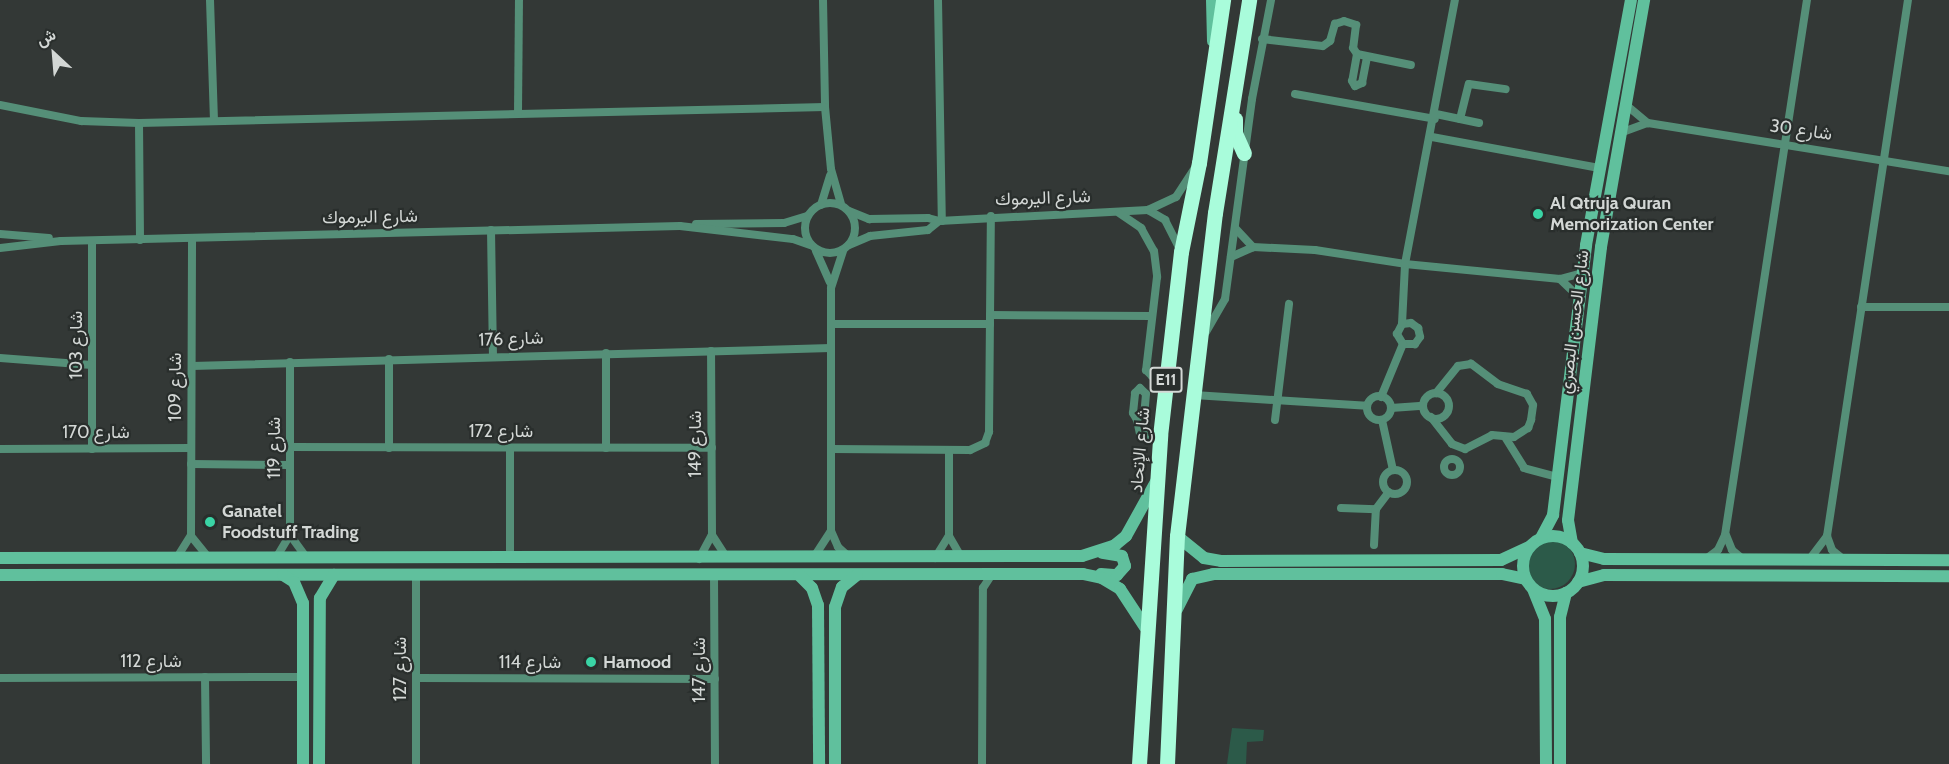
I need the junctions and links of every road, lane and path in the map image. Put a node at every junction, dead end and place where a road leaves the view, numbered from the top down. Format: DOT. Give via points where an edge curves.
graph roads {
  1 [pos="210,0"];
  2 [pos="519,0"];
  3 [pos="824,0"];
  4 [pos="938,0"];
  5 [pos="1212,0"];
  6 [pos="1223,0"];
  7 [pos="1249,0"];
  8 [pos="1271,0"];
  9 [pos="1455,0"];
  10 [pos="1631,0"];
  11 [pos="1637,0"];
  12 [pos="1644,0"];
  13 [pos="1808,0"];
  14 [pos="1908,0"];
  15 [pos="1640,25"];
  16 [pos="1623,37"];
  17 [pos="1262,39"];
  18 [pos="1214,48"];
  19 [pos="1357,54"];
  20 [pos="1367,57"];
  21 [pos="1411,65"];
  22 [pos="1631,66"];
  23 [pos="1233,89"];
  24 [pos="1506,90"];
  25 [pos="1295,94"];
  26 [pos="1625,103"];
  27 [pos="0,105"];
  28 [pos="825,107"];
  29 [pos="518,112"];
  30 [pos="1436,117"];
  31 [pos="1460,119"];
  32 [pos="214,121"];
  33 [pos="139,123"];
  34 [pos="1479,123"];
  35 [pos="1648,123"];
  36 [pos="1620,134"];
  37 [pos="1432,137"];
  38 [pos="1785,145"];
  39 [pos="1245,153"];
  40 [pos="1884,159"];
  41 [pos="1199,163"];
  42 [pos="1599,168"];
  43 [pos="831,169"];
  44 [pos="1949,171"];
  45 [pos="820,205"];
  46 [pos="841,205"];
  47 [pos="1148,210"];
  48 [pos="849,211"];
  49 [pos="1119,213"];
  50 [pos="807,216"];
  51 [pos="991,216"];
  52 [pos="941,221"];
  53 [pos="680,226"];
  54 [pos="1236,229"];
  55 [pos="491,230"];
  56 [pos="0,234"];
  57 [pos="192,238"];
  58 [pos="140,240"];
  59 [pos="61,241"];
  60 [pos="92,241"];
  61 [pos="813,247"];
  62 [pos="846,247"];
  63 [pos="1253,247"];
  64 [pos="0,248"];
  65 [pos="1181,252"];
  66 [pos="1231,257"];
  67 [pos="1405,264"];
  68 [pos="1583,273"];
  69 [pos="1560,279"];
  70 [pos="831,288"];
  71 [pos="1580,298"];
  72 [pos="1289,304"];
  73 [pos="1862,307"];
  74 [pos="1949,307"];
  75 [pos="1151,316"];
  76 [pos="990,320"];
  77 [pos="831,324"];
  78 [pos="1402,324"];
  79 [pos="1403,344"];
  80 [pos="831,348"];
  81 [pos="711,351"];
  82 [pos="606,352"];
  83 [pos="493,356"];
  84 [pos="0,358"];
  85 [pos="389,359"];
  86 [pos="290,362"];
  87 [pos="92,365"];
  88 [pos="192,366"];
  89 [pos="1197,367"];
  90 [pos="1147,373"];
  91 [pos="1167,377"];
  92 [pos="1436,393"];
  93 [pos="1194,394"];
  94 [pos="1381,397"];
  95 [pos="1277,402"];
  96 [pos="1367,406"];
  97 [pos="1424,406"];
  98 [pos="1391,408"];
  99 [pos="1431,417"];
  100 [pos="1275,420"];
  101 [pos="1382,420"];
  102 [pos="1160,436"];
  103 [pos="1505,437"];
  104 [pos="1452,444"];
  105 [pos="290,447"];
  106 [pos="92,448"];
  107 [pos="191,448"];
  108 [pos="389,448"];
  109 [pos="510,448"];
  110 [pos="606,448"];
  111 [pos="712,448"];
  112 [pos="0,449"];
  113 [pos="831,449"];
  114 [pos="949,450"];
  115 [pos="1449,459"];
  116 [pos="191,465"];
  117 [pos="290,465"];
  118 [pos="1393,470"];
  119 [pos="1558,477"];
  120 [pos="1158,479"];
  121 [pos="1389,492"];
  122 [pos="1341,508"];
  123 [pos="1376,509"];
  124 [pos="831,531"];
  125 [pos="191,535"];
  126 [pos="290,535"];
  127 [pos="1725,535"];
  128 [pos="712,536"];
  129 [pos="949,536"];
  130 [pos="1177,536"];
  131 [pos="1827,536"];
  132 [pos="1541,538"];
  133 [pos="1374,545"];
  134 [pos="1529,547"];
  135 [pos="1576,548"];
  136 [pos="1098,553"];
  137 [pos="0,558"];
  138 [pos="176,558"];
  139 [pos="308,558"];
  140 [pos="510,558"];
  141 [pos="203,559"];
  142 [pos="276,559"];
  143 [pos="443,559"];
  144 [pos="699,559"];
  145 [pos="728,559"];
  146 [pos="812,559"];
  147 [pos="852,559"];
  148 [pos="934,559"];
  149 [pos="962,559"];
  150 [pos="1704,560"];
  151 [pos="1744,560"];
  152 [pos="1844,560"];
  153 [pos="1949,560"];
  154 [pos="1807,561"];
  155 [pos="973,574"];
  156 [pos="992,574"];
  157 [pos="0,575"];
  158 [pos="196,575"];
  159 [pos="282,575"];
  160 [pos="334,575"];
  161 [pos="416,575"];
  162 [pos="443,575"];
  163 [pos="699,575"];
  164 [pos="714,575"];
  165 [pos="799,575"];
  166 [pos="857,575"];
  167 [pos="1091,575"];
  168 [pos="1949,576"];
  169 [pos="1578,582"];
  170 [pos="1529,584"];
  171 [pos="983,588"];
  172 [pos="1566,592"];
  173 [pos="1172,622"];
  174 [pos="819,625"];
  175 [pos="835,626"];
  176 [pos="1145,627"];
  177 [pos="303,643"];
  178 [pos="320,644"];
  179 [pos="205,677"];
  180 [pos="303,677"];
  181 [pos="0,678"];
  182 [pos="416,678"];
  183 [pos="715,679"];
  184 [pos="206,764"];
  185 [pos="303,764"];
  186 [pos="320,764"];
  187 [pos="416,764"];
  188 [pos="715,764"];
  189 [pos="819,764"];
  190 [pos="835,764"];
  191 [pos="982,764"];
  192 [pos="1138,764"];
  193 [pos="1167,764"];
  194 [pos="1546,764"];
  195 [pos="1560,764"];
  1 -- 32 [label="street"];
  2 -- 29 [label="street"];
  3 -- 28 [label="street"];
  4 -- 52 [label="street"];
  5 -- 18 [label="main road"];
  6 -- 18 [label="highway, شارع الإتحاد / E11"];
  7 -- 23 [label="highway, E11"];
  8 -- 17 [label="street"];
  9 -- 30 [label="street"];
  10 -- 16 [label="main road, شارع الحسن البصري"];
  11 -- 15 [label="main road" via="1633,21"];
  12 -- 15 [label="main road, شارع الحسن البصري"];
  13 -- 38 [label="street"];
  14 -- 40 [label="street"];
  15 -- 22 [label="main road, شارع الحسن البصري"];
  16 -- 22 [label="main road" via="1630,41 1627,63"];
  16 -- 42 [label="main road, شارع الحسن البصري"];
  17 -- 19 [label="street" via="1323,46 1330,41 1335,24 1344,21 1356,26 1353,48"];
  17 -- 39 [label="street"];
  18 -- 41 [label="highway, شارع الإتحاد / E11"];
  19 -- 20 [label="street"];
  19 -- 20 [label="street" via="1352,81 1355,86 1362,83"];
  20 -- 21 [label="street"];
  22 -- 26 [label="main road, شارع الحسن البصري"];
  23 -- 39 [label="highway" via="1237,99 1235,133"];
  23 -- 89 [label="highway, E11"];
  24 -- 31 [label="street" via="1469,84"];
  25 -- 30 [label="street"];
  26 -- 35 [label="street"];
  26 -- 36 [label="main road, شارع الحسن البصري"];
  27 -- 33 [label="street" via="72,120"];
  28 -- 29 [label="street"];
  28 -- 43 [label="street"];
  29 -- 32 [label="street"];
  30 -- 31 [label="street"];
  30 -- 37 [label="street"];
  31 -- 34 [label="street"];
  32 -- 33 [label="street"];
  33 -- 58 [label="street"];
  35 -- 36 [label="street"];
  35 -- 38 [label="street, شارع 30"];
  36 -- 135 [label="main road, شارع الحسن البصري" via="1600,259 1568,520"];
  37 -- 42 [label="street"];
  37 -- 67 [label="street"];
  38 -- 40 [label="street, شارع 30"];
  38 -- 127 [label="street"];
  39 -- 54 [label="street"];
  40 -- 44 [label="street, شارع 30"];
  40 -- 73 [label="street"];
  41 -- 47 [label="street, شارع اليرموك" via="1176,197"];
  41 -- 65 [label="highway, شارع الإتحاد / E11"];
  42 -- 68 [label="main road, شارع الحسن البصري"];
  43 -- 45 [label="street"];
  43 -- 46 [label="street"];
  45 -- 46 [label="street"];
  45 -- 50 [label="street"];
  46 -- 48 [label="street"];
  47 -- 49 [label="street, شارع اليرموك"];
  47 -- 65 [label="street" via="1165,220"];
  48 -- 52 [label="street, شارع اليرموك" via="869,219"];
  48 -- 62 [label="street" via="855,232"];
  49 -- 51 [label="street, شارع اليرموك"];
  49 -- 75 [label="street" via="1141,228 1154,251 1157,268"];
  50 -- 53 [label="street, شارع اليرموك" via="784,223"];
  50 -- 61 [label="street" via="804,231"];
  51 -- 52 [label="street, شارع اليرموك"];
  51 -- 76 [label="street"];
  52 -- 62 [label="street, شارع اليرموك" via="928,230 870,236"];
  53 -- 55 [label="street, شارع اليرموك"];
  53 -- 61 [label="street, شارع اليرموك" via="793,239"];
  54 -- 63 [label="street"];
  54 -- 66 [label="street"];
  55 -- 57 [label="street, شارع اليرموك"];
  55 -- 83 [label="street"];
  56 -- 59 [label="street, شارع اليرموك"];
  57 -- 58 [label="street, شارع اليرموك"];
  57 -- 88 [label="street, شارع 109"];
  58 -- 60 [label="street, شارع اليرموك"];
  59 -- 60 [label="street, شارع اليرموك"];
  59 -- 64 [label="street, شارع اليرموك"];
  60 -- 87 [label="street, شارع 103"];
  61 -- 62 [label="street" via="830,254"];
  61 -- 70 [label="street"];
  62 -- 70 [label="street"];
  63 -- 66 [label="street"];
  63 -- 67 [label="street" via="1315,250"];
  65 -- 91 [label="highway, شارع الإتحاد / E11"];
  66 -- 89 [label="street" via="1223,306 1208,326"];
  67 -- 69 [label="street"];
  67 -- 78 [label="street"];
  68 -- 69 [label="street"];
  68 -- 71 [label="main road, شارع الحسن البصري"];
  69 -- 71 [label="street"];
  70 -- 77 [label="street"];
  71 -- 119 [label="main road, شارع الحسن البصري"];
  72 -- 95 [label="street"];
  73 -- 74 [label="street"];
  73 -- 131 [label="street"];
  75 -- 76 [label="street"];
  75 -- 90 [label="street"];
  76 -- 77 [label="street"];
  76 -- 114 [label="street" via="988,438 976,449"];
  77 -- 80 [label="street"];
  78 -- 79 [label="street" via="1397,334"];
  78 -- 79 [label="street" via="1414,324 1420,334 1414,344"];
  79 -- 94 [label="street"];
  80 -- 81 [label="street, شارع 176"];
  80 -- 113 [label="street"];
  81 -- 82 [label="street, شارع 176"];
  81 -- 111 [label="street, شارع 149"];
  82 -- 83 [label="street, شارع 176"];
  82 -- 110 [label="street"];
  83 -- 85 [label="street, شارع 176"];
  84 -- 87 [label="street"];
  85 -- 86 [label="street, شارع 176"];
  85 -- 108 [label="street"];
  86 -- 88 [label="street, شارع 176"];
  86 -- 105 [label="street, شارع 119"];
  87 -- 106 [label="street, شارع 103"];
  88 -- 107 [label="street, شارع 109"];
  89 -- 93 [label="highway, E11"];
  90 -- 91 [label="street"];
  90 -- 102 [label="street" via="1142,388 1146,393 1144,414 1137,420 1140,434"];
  91 -- 102 [label="highway, شارع الإتحاد / E11"];
  92 -- 97 [label="street" via="1426,398"];
  92 -- 99 [label="street" via="1447,399 1449,408 1444,416"];
  92 -- 103 [label="street" via="1458,366 1467,363 1498,384 1527,394 1533,405 1528,428 1514,437"];
  93 -- 95 [label="street"];
  93 -- 130 [label="highway, E11"];
  94 -- 96 [label="street" via="1372,399"];
  94 -- 98 [label="street"];
  95 -- 96 [label="street"];
  95 -- 100 [label="street"];
  96 -- 101 [label="street" via="1371,417"];
  97 -- 98 [label="street"];
  97 -- 99 [label="street"];
  98 -- 101 [label="street"];
  99 -- 104 [label="street"];
  101 -- 118 [label="street"];
  102 -- 120 [label="highway, شارع الإتحاد / E11"];
  103 -- 104 [label="street" via="1486,437 1465,449"];
  103 -- 119 [label="street" via="1524,468"];
  104 -- 115 [label="street"];
  105 -- 108 [label="street, شارع 172"];
  105 -- 117 [label="street, شارع 119"];
  106 -- 107 [label="street, شارع 170"];
  106 -- 112 [label="street, شارع 170"];
  107 -- 116 [label="street, شارع 109"];
  108 -- 109 [label="street, شارع 172"];
  109 -- 110 [label="street, شارع 172"];
  109 -- 140 [label="street"];
  110 -- 111 [label="street, شارع 172"];
  111 -- 128 [label="street, شارع 149"];
  113 -- 114 [label="street"];
  113 -- 124 [label="street"];
  114 -- 129 [label="street"];
  116 -- 117 [label="street"];
  116 -- 125 [label="street, شارع 109"];
  117 -- 126 [label="street, شارع 119"];
  118 -- 121 [label="street" via="1383,480"];
  118 -- 121 [label="street" via="1402,472 1407,482 1401,492"];
  119 -- 132 [label="main road, شارع الحسن البصري" via="1553,515"];
  120 -- 136 [label="main road" via="1126,536"];
  120 -- 176 [label="highway, شارع الإتحاد / E11"];
  121 -- 123 [label="street"];
  122 -- 123 [label="street"];
  123 -- 133 [label="street"];
  124 -- 146 [label="street" via="824,547"];
  124 -- 147 [label="street" via="838,547"];
  125 -- 138 [label="street"];
  125 -- 141 [label="street"];
  126 -- 139 [label="street"];
  126 -- 142 [label="street"];
  127 -- 150 [label="street" via="1718,550"];
  127 -- 151 [label="street" via="1732,550"];
  128 -- 144 [label="street, شارع 149"];
  128 -- 145 [label="street"];
  129 -- 148 [label="street"];
  129 -- 149 [label="street"];
  130 -- 134 [label="main road" via="1204,558 1221,561 1501,560"];
  130 -- 173 [label="highway, E11"];
  131 -- 152 [label="street" via="1832,550"];
  131 -- 154 [label="street"];
  132 -- 134 [label="main road"];
  132 -- 135 [label="main road" via="1557,536"];
  134 -- 170 [label="main road" via="1523,562"];
  135 -- 150 [label="main road" via="1598,559"];
  135 -- 169 [label="main road" via="1582,568"];
  136 -- 149 [label="main road"];
  136 -- 167 [label="main road" via="1122,556 1124,570 1117,575"];
  137 -- 138 [label="main road"];
  138 -- 141 [label="main road"];
  139 -- 142 [label="main road"];
  139 -- 143 [label="main road"];
  140 -- 143 [label="main road"];
  140 -- 144 [label="main road"];
  141 -- 142 [label="main road"];
  141 -- 158 [label="main road" via="191,564"];
  143 -- 162 [label="main road" via="449,569"];
  144 -- 145 [label="main road"];
  144 -- 163 [label="main road"];
  145 -- 146 [label="main road"];
  146 -- 147 [label="main road"];
  147 -- 148 [label="main road"];
  148 -- 149 [label="main road"];
  150 -- 151 [label="main road"];
  151 -- 154 [label="main road"];
  152 -- 153 [label="main road"];
  152 -- 154 [label="main road"];
  155 -- 156 [label="main road"];
  155 -- 166 [label="main road"];
  155 -- 171 [label="street"];
  156 -- 167 [label="main road"];
  156 -- 171 [label="street"];
  157 -- 158 [label="main road"];
  158 -- 159 [label="main road"];
  159 -- 160 [label="main road"];
  159 -- 177 [label="main road" via="294,582 301,595"];
  160 -- 161 [label="main road"];
  160 -- 178 [label="main road" via="320,598"];
  161 -- 162 [label="main road"];
  161 -- 182 [label="street, شارع 127"];
  162 -- 163 [label="main road"];
  163 -- 164 [label="main road"];
  164 -- 165 [label="main road"];
  164 -- 183 [label="street, شارع 147"];
  165 -- 166 [label="main road"];
  165 -- 174 [label="main road" via="816,596"];
  166 -- 175 [label="main road" via="838,593"];
  167 -- 176 [label="main road" via="1112,583 1127,595"];
  168 -- 169 [label="main road" via="1604,575"];
  169 -- 172 [label="main road"];
  170 -- 172 [label="main road" via="1549,596"];
  170 -- 173 [label="main road" via="1502,574 1212,574 1192,579"];
  170 -- 194 [label="main road" via="1545,625"];
  171 -- 191 [label="street"];
  172 -- 195 [label="main road" via="1560,618"];
  173 -- 193 [label="highway, E11"];
  174 -- 175 [label="main road" via="825,620"];
  174 -- 189 [label="main road"];
  175 -- 190 [label="main road"];
  176 -- 192 [label="highway, شارع الإتحاد / E11"];
  177 -- 178 [label="main road" via="311,640"];
  177 -- 180 [label="main road"];
  178 -- 186 [label="main road"];
  179 -- 180 [label="street, شارع 112"];
  179 -- 181 [label="street, شارع 112"];
  179 -- 184 [label="street"];
  180 -- 185 [label="main road"];
  182 -- 183 [label="street, شارع 114"];
  182 -- 187 [label="street, شارع 127"];
  183 -- 188 [label="street, شارع 147"];
}
